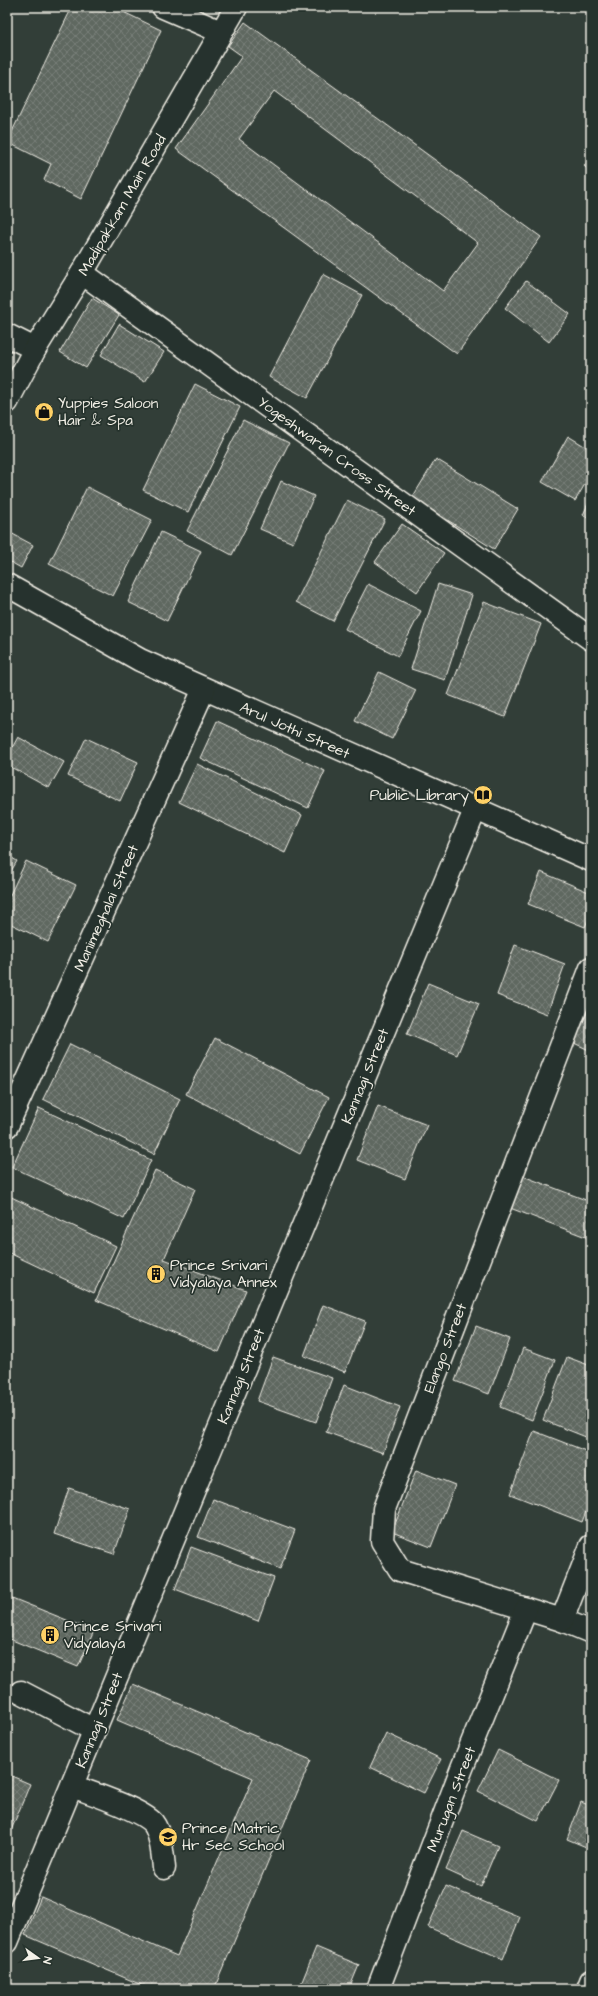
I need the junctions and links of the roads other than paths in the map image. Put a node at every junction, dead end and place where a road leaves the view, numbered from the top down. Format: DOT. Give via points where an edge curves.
graph roads {
  1 [pos="163,7"];
  2 [pos="236,7"];
  3 [pos="221,32"];
  4 [pos="82,273"];
  5 [pos="7,335"];
  6 [pos="35,349"];
  7 [pos="7,402"];
  8 [pos="7,585"];
  9 [pos="591,639"];
  10 [pos="204,689"];
  11 [pos="475,810"];
  12 [pos="591,860"];
  13 [pos="591,968"];
  14 [pos="7,1126"];
  15 [pos="591,1546"];
  16 [pos="526,1609"];
  17 [pos="562,1620"];
  18 [pos="591,1632"];
  19 [pos="21,1692"];
  20 [pos="94,1730"];
  21 [pos="72,1786"];
  22 [pos="164,1868"];
  23 [pos="7,1942"];
  24 [pos="591,1980"];
  25 [pos="378,1989"];
  26 [pos="588,1989"];
  1 -- 3 [label="street"];
  2 -- 3 [label="street, Madipakkam Main Road"];
  3 -- 4 [label="street, Madipakkam Main Road"];
  4 -- 6 [label="street, Madipakkam Main Road"];
  4 -- 9 [label="street, Yogeshwaran Cross Street"];
  5 -- 6 [label="street"];
  6 -- 7 [label="street, Madipakkam Main Road"];
  8 -- 10 [label="street, Arul Jothi Street" via="140,660"];
  10 -- 11 [label="street, Arul Jothi Street"];
  10 -- 14 [label="street, Manimeghalai Street"];
  11 -- 12 [label="street, Arul Jothi Street"];
  11 -- 20 [label="street, Kannagi Street"];
  13 -- 16 [label="street, Elango Street" via="384,1509 382,1541 400,1570"];
  15 -- 17 [label="street"];
  16 -- 17 [label="street, Elango Street"];
  16 -- 25 [label="street, Murugan Street"];
  17 -- 18 [label="street, Elango Street"];
  19 -- 20 [label="street"];
  20 -- 21 [label="street, Kannagi Street"];
  21 -- 22 [label="street" via="136,1812 154,1824 161,1845"];
  21 -- 23 [label="street, Kannagi Street"];
  24 -- 26 [label="street"];
}
